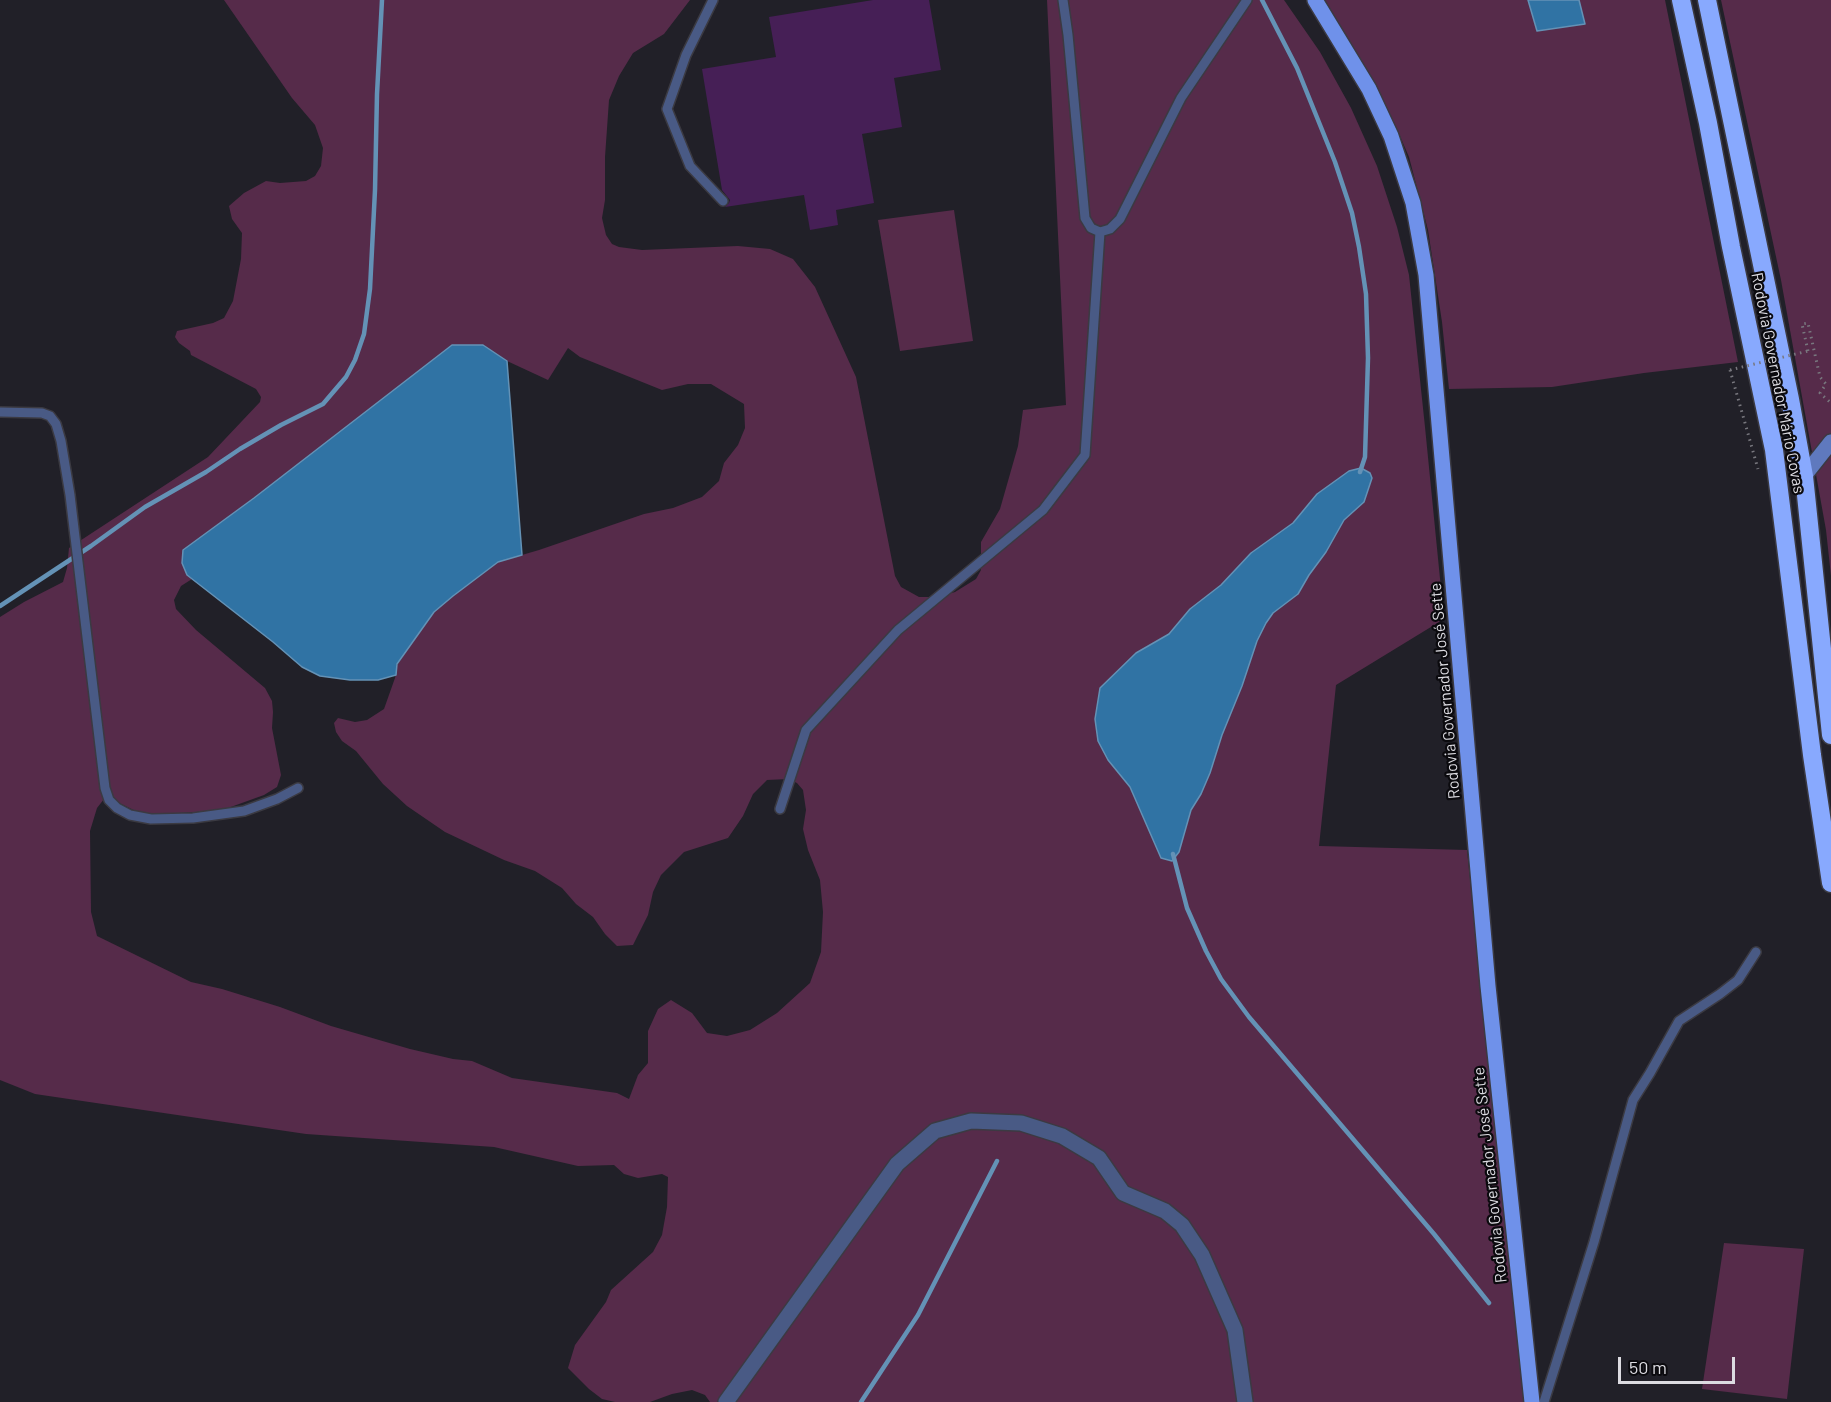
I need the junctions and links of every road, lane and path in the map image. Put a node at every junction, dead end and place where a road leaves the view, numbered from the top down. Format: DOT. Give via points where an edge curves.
graph roads {
  1 [pos="713,0"];
  2 [pos="1063,0"];
  3 [pos="1247,0"];
  4 [pos="1315,0"];
  5 [pos="1681,0"];
  6 [pos="1707,0"];
  7 [pos="723,201"];
  8 [pos="1100,232"];
  9 [pos="1831,403"];
  10 [pos="0,412"];
  11 [pos="1831,442"];
  12 [pos="1759,473"];
  13 [pos="1804,476"];
  14 [pos="1831,735"];
  15 [pos="298,788"];
  16 [pos="780,809"];
  17 [pos="1831,883"];
  18 [pos="1756,952"];
  19 [pos="726,1402"];
  20 [pos="1245,1402"];
  21 [pos="1532,1402"];
  22 [pos="1544,1402"];
  1 -- 7 [label="lane" via="686,55 667,109 690,166"];
  2 -- 8 [label="lane" via="1085,218 1091,228"];
  3 -- 8 [label="lane" via="1181,98 1120,219 1110,230"];
  4 -- 21 [label="main road, Rodovia Governador José Sette" via="1369,88 1391,136 1413,203 1426,275 1488,986"];
  5 -- 17 [label="highway, Rodovia Governador Mário Covas" via="1774,450"];
  6 -- 13 [label="highway, Rodovia Governador Mário Covas"];
  8 -- 16 [label="lane" via="1085,455 1043,510 898,630 806,730"];
  9 -- 12 [label="path, bridge" via="1820,393 1826,384 1820,377 1808,322 1802,324 1808,351 1730,370"];
  10 -- 15 [label="lane" via="42,413 51,416 56,424 109,800 130,815 150,819 204,817 244,811"];
  11 -- 13 [label="street"];
  13 -- 14 [label="highway, Rodovia Governador Mário Covas"];
  18 -- 22 [label="lane" via="1738,980 1679,1021 1633,1100"];
  19 -- 20 [label="street" via="897,1164 935,1131 971,1121 1021,1123 1062,1136 1099,1158 1123,1193 1165,1211 1182,1225 1202,1255 1236,1330"];
}
